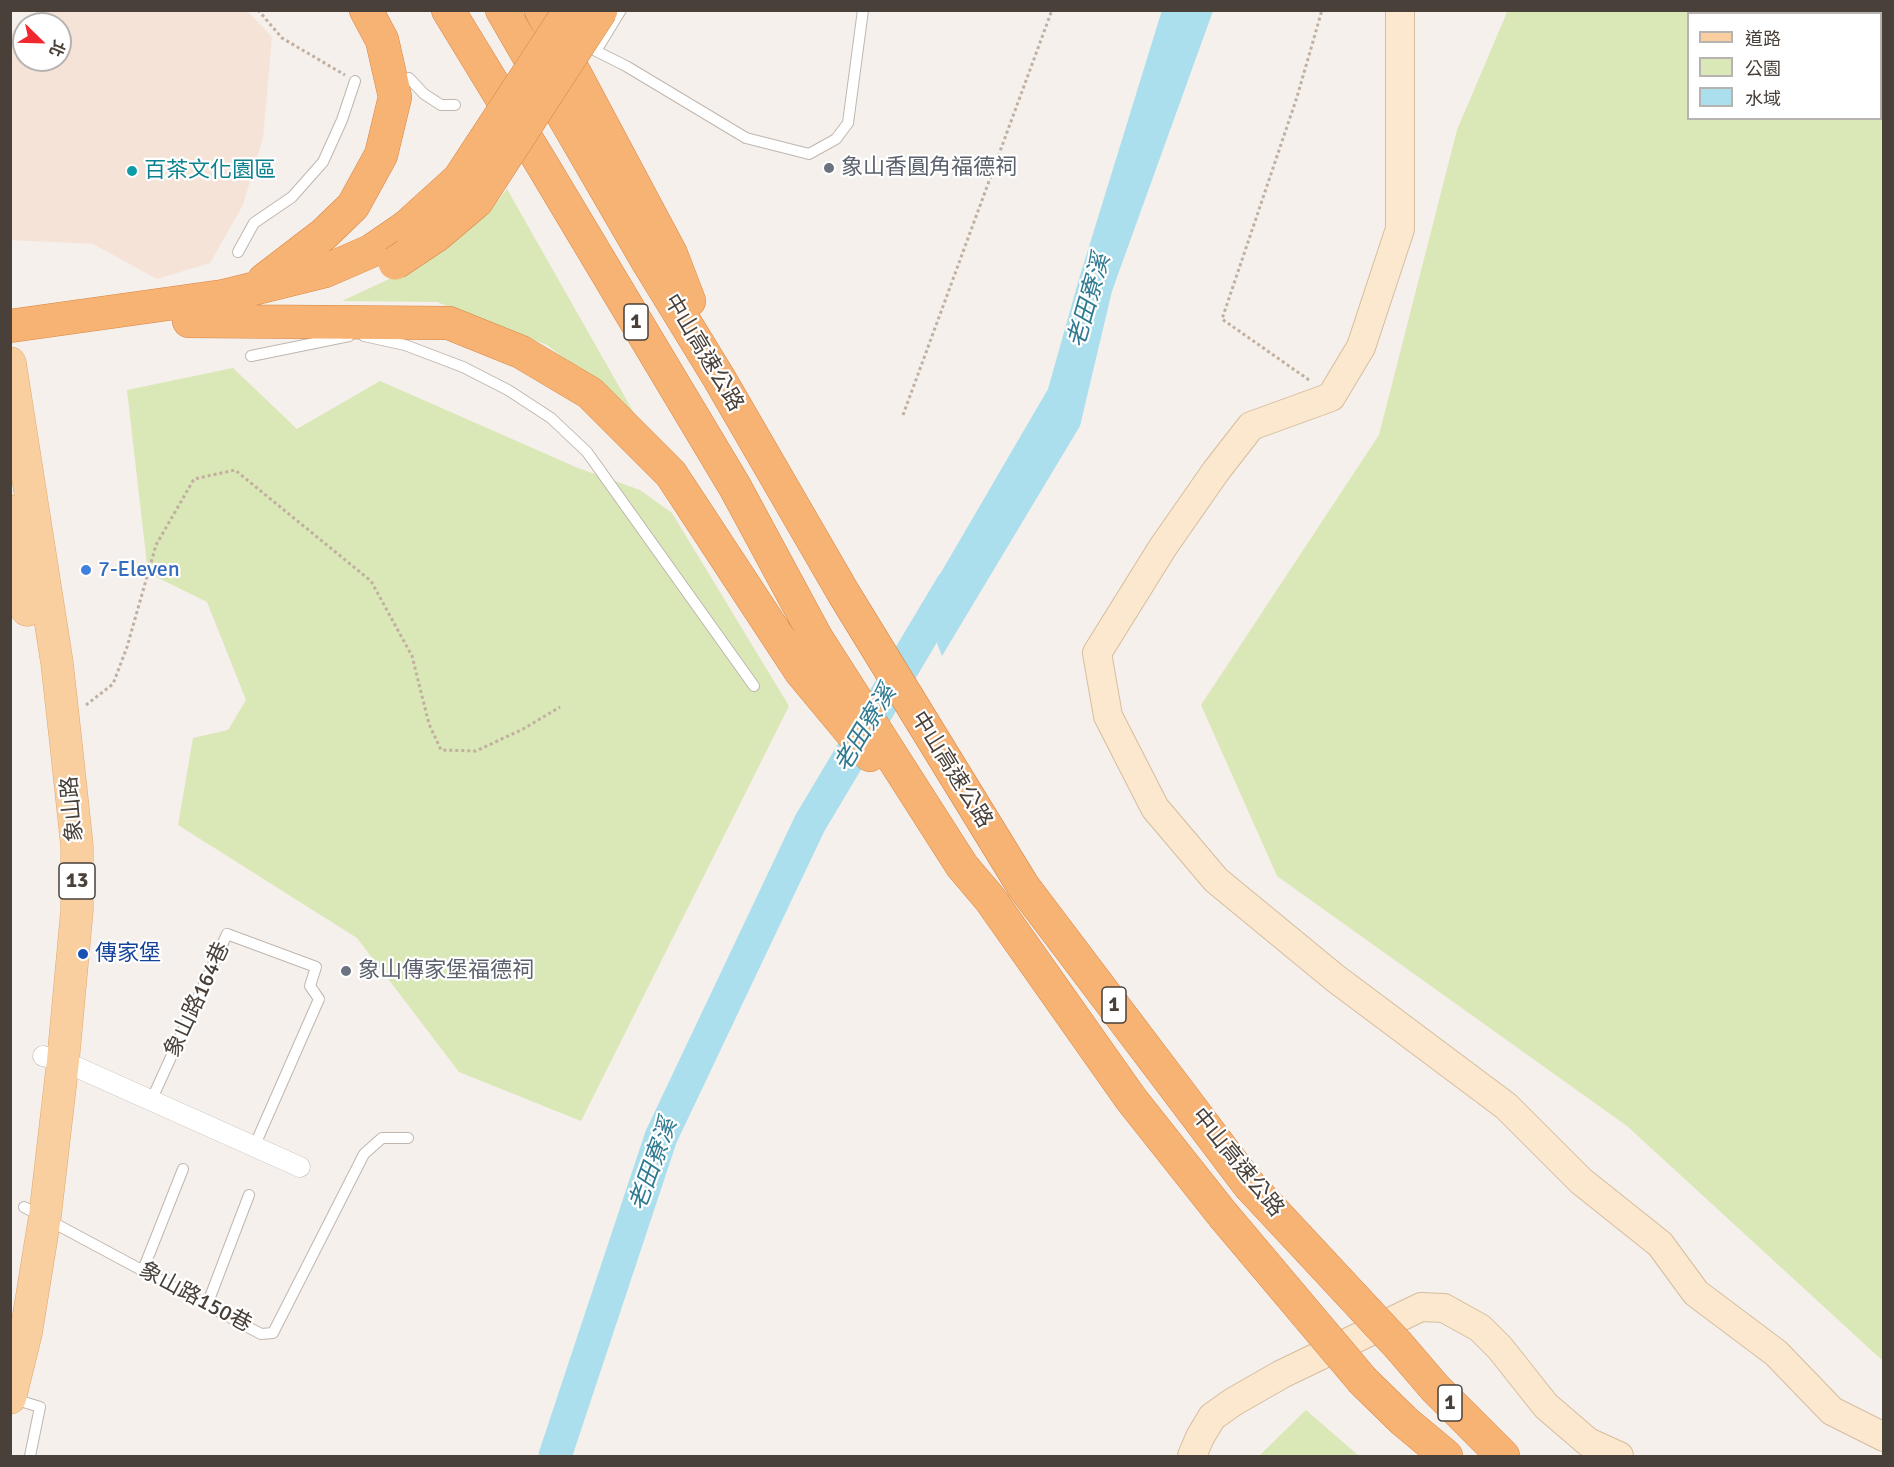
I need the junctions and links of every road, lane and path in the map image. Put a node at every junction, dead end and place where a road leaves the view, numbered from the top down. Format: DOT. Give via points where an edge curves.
graph roads {
  1 [pos="258,10"];
  2 [pos="366,10"];
  3 [pos="448,10"];
  4 [pos="502,10"];
  5 [pos="541,10"];
  6 [pos="570,10"];
  7 [pos="601,10"];
  8 [pos="621,10"];
  9 [pos="863,10"];
  10 [pos="1052,10"];
  11 [pos="1322,10"];
  12 [pos="1400,10"];
  13 [pos="410,78"];
  14 [pos="355,81"];
  15 [pos="455,105"];
  16 [pos="238,252"];
  17 [pos="254,288"];
  18 [pos="189,321"];
  19 [pos="10,326"];
  20 [pos="10,348"];
  21 [pos="251,356"];
  22 [pos="10,363"];
  23 [pos="719,378"];
  24 [pos="1331,397"];
  25 [pos="903,415"];
  26 [pos="18,527"];
  27 [pos="754,686"];
  28 [pos="560,707"];
  29 [pos="62,710"];
  30 [pos="962,866"];
  31 [pos="53,1058"];
  32 [pos="151,1101"];
  33 [pos="408,1138"];
  34 [pos="254,1147"];
  35 [pos="300,1167"];
  36 [pos="183,1169"];
  37 [pos="249,1195"];
  38 [pos="35,1212"];
  39 [pos="143,1270"];
  40 [pos="207,1305"];
  41 [pos="10,1307"];
  42 [pos="10,1398"];
  43 [pos="1884,1437"];
  44 [pos="30,1456"];
  45 [pos="1192,1456"];
  46 [pos="1446,1456"];
  47 [pos="1503,1456"];
  48 [pos="1619,1456"];
  1 -- 14 [label="path" via="282,38"];
  2 -- 17 [label="highway" via="382,40 395,98 381,155 353,206 324,234"];
  3 -- 30 [label="highway, 中山高速公路 / 1" via="735,488 817,639"];
  4 -- 23 [label="highway, 中山高速公路 / 1"];
  5 -- 23 [label="highway" via="671,254"];
  6 -- 17 [label="highway, bridge" via="459,179 406,227 371,251 325,271"];
  7 -- 18 [label="highway, bridge" via="477,201 436,235 395,263 328,289"];
  8 -- 9 [label="lane" via="596,51 746,138 809,154 836,140 848,123"];
  10 -- 25 [label="path"];
  11 -- 24 [label="path" via="1297,97 1222,319"];
  12 -- 24 [label="street" via="1400,229 1360,347"];
  13 -- 15 [label="lane" via="441,105"];
  14 -- 16 [label="lane" via="323,162 292,197 254,223"];
  17 -- 19 [label="highway" via="224,296"];
  18 -- 20 [label="highway"];
  18 -- 30 [label="highway" via="449,323 521,352 590,393 671,474 801,672"];
  21 -- 27 [label="lane" via="356,335 405,345 463,367 551,418 587,452"];
  22 -- 26 [label="main road, 象山路 / 13"];
  23 -- 47 [label="highway, 中山高速公路 / 1, bridge" via="844,594 1023,886 1250,1185"];
  24 -- 43 [label="street" via="1251,426 1163,547 1097,653 1108,716 1155,808 1216,880 1335,978 1506,1106 1581,1181 1660,1244 1696,1293 1776,1353 1832,1411"];
  26 -- 29 [label="main road, 象山路 / 13"];
  26 -- 31 [label="main road, 象山路 / 13" via="57,844"];
  28 -- 29 [label="path" via="476,751 441,750 429,724 412,656 371,581 235,470 194,478 156,545 113,684 88,705"];
  29 -- 31 [label="main road, 象山路 / 13" via="76,846 77,910"];
  30 -- 46 [label="highway, 中山高速公路 / 1, bridge" via="990,899 1131,1099 1224,1215 1363,1381"];
  31 -- 32 [label="street"];
  31 -- 38 [label="main road, 象山路 / 13"];
  32 -- 34 [label="street"];
  32 -- 34 [label="lane, 象山路164巷" via="227,934 316,967 310,986 319,999"];
  33 -- 40 [label="lane, 象山路150巷" via="382,1138 364,1155 273,1333 261,1334"];
  34 -- 35 [label="street"];
  36 -- 39 [label="lane"];
  37 -- 40 [label="lane"];
  38 -- 39 [label="lane, 象山路150巷"];
  38 -- 41 [label="main road, 象山路 / 13"];
  38 -- 42 [label="main road, 象山路 / 13" via="26,1333"];
  39 -- 40 [label="lane, 象山路150巷"];
  42 -- 44 [label="lane" via="40,1407"];
  45 -- 48 [label="street" via="1212,1417 1233,1402 1281,1374 1421,1307 1444,1308 1480,1328 1546,1406 1588,1442"];
}
